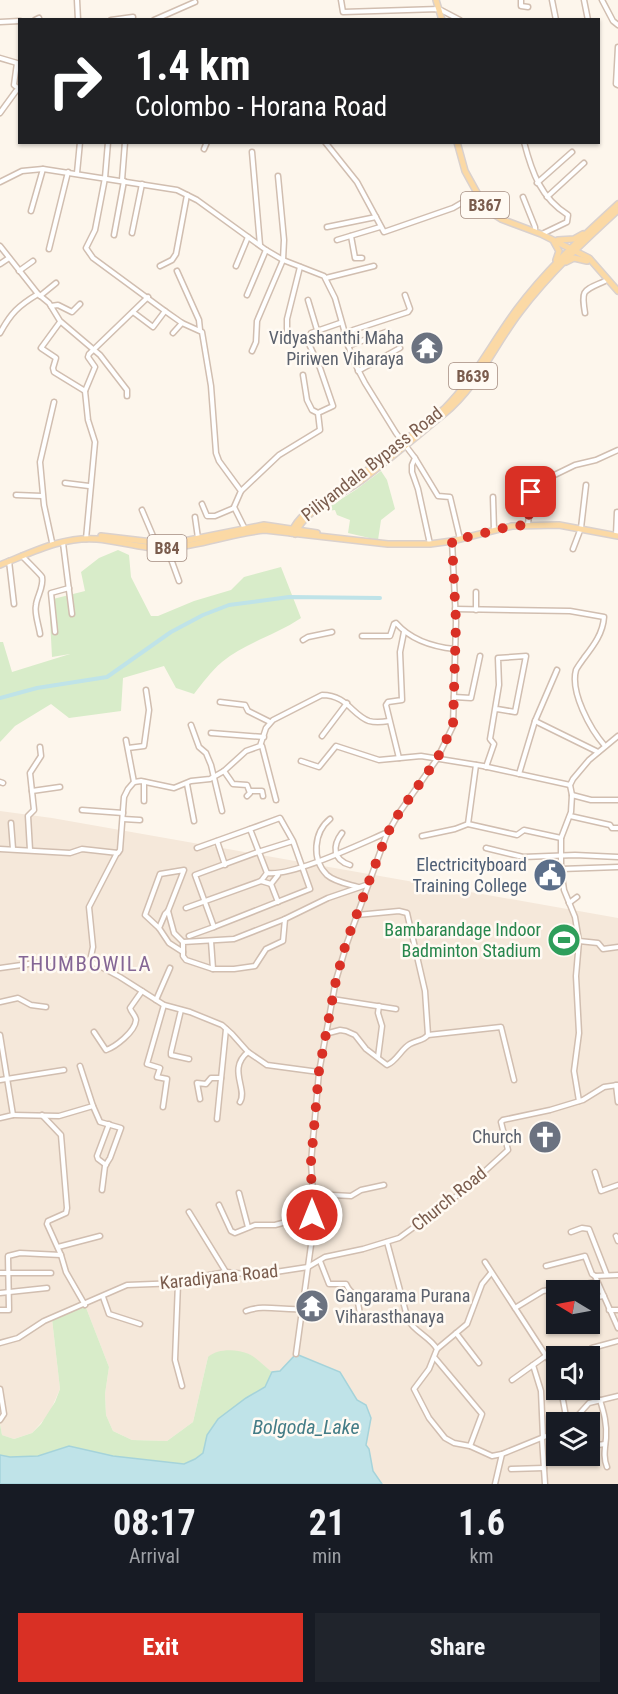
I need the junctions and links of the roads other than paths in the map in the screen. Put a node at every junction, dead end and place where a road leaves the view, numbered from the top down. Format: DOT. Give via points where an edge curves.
graph roads {
  1 [pos="77,0"];
  2 [pos="341,0"];
  3 [pos="436,0"];
  4 [pos="520,0"];
  5 [pos="552,0"];
  6 [pos="584,0"];
  7 [pos="602,0"];
  8 [pos="195,2"];
  9 [pos="528,7"];
  10 [pos="439,9"];
  11 [pos="133,17"];
  12 [pos="78,18"];
  13 [pos="126,18"];
  14 [pos="159,18"];
  15 [pos="441,18"];
  16 [pos="456,18"];
  17 [pos="556,18"];
  18 [pos="588,18"];
  19 [pos="18,21"];
  20 [pos="0,22"];
  21 [pos="618,25"];
  22 [pos="618,47"];
  23 [pos="0,58"];
  24 [pos="618,84"];
  25 [pos="18,88"];
  26 [pos="18,90"];
  27 [pos="0,113"];
  28 [pos="80,144"];
  29 [pos="108,144"];
  30 [pos="125,144"];
  31 [pos="206,144"];
  32 [pos="327,144"];
  33 [pos="458,144"];
  34 [pos="525,144"];
  35 [pos="204,148"];
  36 [pos="252,152"];
  37 [pos="572,152"];
  38 [pos="584,163"];
  39 [pos="43,169"];
  40 [pos="68,172"];
  41 [pos="77,173"];
  42 [pos="278,176"];
  43 [pos="105,178"];
  44 [pos="123,181"];
  45 [pos="0,182"];
  46 [pos="537,183"];
  47 [pos="142,184"];
  48 [pos="477,194"];
  49 [pos="187,195"];
  50 [pos="522,197"];
  51 [pos="547,198"];
  52 [pos="618,204"];
  53 [pos="618,210"];
  54 [pos="31,212"];
  55 [pos="376,217"];
  56 [pos="327,227"];
  57 [pos="380,227"];
  58 [pos="590,230"];
  59 [pos="535,231"];
  60 [pos="132,233"];
  61 [pos="114,235"];
  62 [pos="544,235"];
  63 [pos="351,236"];
  64 [pos="248,237"];
  65 [pos="587,238"];
  66 [pos="337,240"];
  67 [pos="553,241"];
  68 [pos="260,245"];
  69 [pos="0,246"];
  70 [pos="49,249"];
  71 [pos="266,250"];
  72 [pos="571,250"];
  73 [pos="9,258"];
  74 [pos="362,258"];
  75 [pos="283,260"];
  76 [pos="589,260"];
  77 [pos="33,261"];
  78 [pos="0,264"];
  79 [pos="562,264"];
  80 [pos="160,266"];
  81 [pos="236,266"];
  82 [pos="374,266"];
  83 [pos="300,267"];
  84 [pos="552,267"];
  85 [pos="19,271"];
  86 [pos="177,271"];
  87 [pos="326,278"];
  88 [pos="604,281"];
  89 [pos="56,283"];
  90 [pos="618,293"];
  91 [pos="39,295"];
  92 [pos="247,295"];
  93 [pos="405,295"];
  94 [pos="148,297"];
  95 [pos="308,300"];
  96 [pos="80,304"];
  97 [pos="51,306"];
  98 [pos="165,311"];
  99 [pos="133,312"];
  100 [pos="585,314"];
  101 [pos="60,321"];
  102 [pos="182,323"];
  103 [pos="340,323"];
  104 [pos="200,330"];
  105 [pos="317,330"];
  106 [pos="386,332"];
  107 [pos="0,333"];
  108 [pos="173,333"];
  109 [pos="345,333"];
  110 [pos="287,337"];
  111 [pos="348,346"];
  112 [pos="400,348"];
  113 [pos="93,350"];
  114 [pos="252,351"];
  115 [pos="358,371"];
  116 [pos="303,375"];
  117 [pos="85,391"];
  118 [pos="127,396"];
  119 [pos="54,402"];
  120 [pos="318,413"];
  121 [pos="404,443"];
  122 [pos="618,450"];
  123 [pos="415,458"];
  124 [pos="65,483"];
  125 [pos="586,485"];
  126 [pos="89,486"];
  127 [pos="241,491"];
  128 [pos="16,495"];
  129 [pos="42,496"];
  130 [pos="493,497"];
  131 [pos="202,504"];
  132 [pos="234,508"];
  133 [pos="142,510"];
  134 [pos="616,512"];
  135 [pos="195,517"];
  136 [pos="307,518"];
  137 [pos="299,520"];
  138 [pos="277,525"];
  139 [pos="528,525"];
  140 [pos="581,528"];
  141 [pos="246,529"];
  142 [pos="494,530"];
  143 [pos="294,531"];
  144 [pos="310,531"];
  145 [pos="327,536"];
  146 [pos="617,536"];
  147 [pos="86,537"];
  148 [pos="198,539"];
  149 [pos="460,539"];
  150 [pos="452,541"];
  151 [pos="52,542"];
  152 [pos="63,543"];
  153 [pos="157,544"];
  154 [pos="430,544"];
  155 [pos="167,548"];
  156 [pos="573,549"];
  157 [pos="22,556"];
  158 [pos="9,561"];
  159 [pos="0,563"];
  160 [pos="179,581"];
  161 [pos="69,588"];
  162 [pos="476,592"];
  163 [pos="14,604"];
  164 [pos="456,609"];
  165 [pos="477,610"];
  166 [pos="72,614"];
  167 [pos="54,632"];
  168 [pos="332,632"];
  169 [pos="404,632"];
  170 [pos="40,634"];
  171 [pos="362,636"];
  172 [pos="303,640"];
  173 [pos="455,650"];
  174 [pos="480,656"];
  175 [pos="557,670"];
  176 [pos="146,690"];
  177 [pos="454,697"];
  178 [pos="220,702"];
  179 [pos="346,704"];
  180 [pos="497,709"];
  181 [pos="389,721"];
  182 [pos="536,721"];
  183 [pos="270,723"];
  184 [pos="191,725"];
  185 [pos="211,733"];
  186 [pos="322,736"];
  187 [pos="618,736"];
  188 [pos="264,737"];
  189 [pos="126,740"];
  190 [pos="261,745"];
  191 [pos="605,746"];
  192 [pos="40,747"];
  193 [pos="128,748"];
  194 [pos="598,752"];
  195 [pos="399,758"];
  196 [pos="437,759"];
  197 [pos="301,761"];
  198 [pos="476,765"];
  199 [pos="486,766"];
  200 [pos="224,771"];
  201 [pos="519,774"];
  202 [pos="214,777"];
  203 [pos="134,782"];
  204 [pos="144,782"];
  205 [pos="187,784"];
  206 [pos="570,785"];
  207 [pos="60,787"];
  208 [pos="32,790"];
  209 [pos="250,790"];
  210 [pos="572,795"];
  211 [pos="247,796"];
  212 [pos="263,796"];
  213 [pos="276,800"];
  214 [pos="618,800"];
  215 [pos="144,801"];
  216 [pos="82,810"];
  217 [pos="222,811"];
  218 [pos="123,813"];
  219 [pos="570,816"];
  220 [pos="123,819"];
  221 [pos="330,819"];
  222 [pos="140,820"];
  223 [pos="194,821"];
  224 [pos="11,823"];
  225 [pos="468,824"];
  226 [pos="618,828"];
  227 [pos="250,829"];
  228 [pos="388,832"];
  229 [pos="342,833"];
  230 [pos="422,836"];
  231 [pos="561,838"];
  232 [pos="217,841"];
  233 [pos="293,841"];
  234 [pos="197,848"];
  235 [pos="486,848"];
  236 [pos="0,849"];
  237 [pos="13,849"];
  238 [pos="30,850"];
  239 [pos="258,852"];
  240 [pos="117,853"];
  241 [pos="336,854"];
  242 [pos="561,855"];
  243 [pos="618,857"];
  244 [pos="318,860"];
  245 [pos="225,865"];
  246 [pos="350,865"];
  247 [pos="302,866"];
  248 [pos="618,867"];
  249 [pos="561,869"];
  250 [pos="267,873"];
  251 [pos="278,875"];
  252 [pos="261,880"];
  253 [pos="271,884"];
  254 [pos="367,885"];
  255 [pos="359,887"];
  256 [pos="578,897"];
  257 [pos="204,900"];
  258 [pos="278,902"];
  259 [pos="569,903"];
  260 [pos="186,908"];
  261 [pos="168,911"];
  262 [pos="357,915"];
  263 [pos="285,920"];
  264 [pos="214,927"];
  265 [pos="159,928"];
  266 [pos="189,936"];
  267 [pos="212,941"];
  268 [pos="579,941"];
  269 [pos="183,942"];
  270 [pos="618,947"];
  271 [pos="183,952"];
  272 [pos="90,961"];
  273 [pos="0,968"];
  274 [pos="170,968"];
  275 [pos="213,969"];
  276 [pos="142,991"];
  277 [pos="332,999"];
  278 [pos="156,1000"];
  279 [pos="0,1002"];
  280 [pos="164,1005"];
  281 [pos="379,1006"];
  282 [pos="46,1007"];
  283 [pos="396,1009"];
  284 [pos="181,1010"];
  285 [pos="226,1028"];
  286 [pos="94,1032"];
  287 [pos="325,1034"];
  288 [pos="0,1035"];
  289 [pos="428,1035"];
  290 [pos="248,1052"];
  291 [pos="378,1058"];
  292 [pos="189,1059"];
  293 [pos="80,1066"];
  294 [pos="64,1070"];
  295 [pos="319,1071"];
  296 [pos="221,1078"];
  297 [pos="0,1080"];
  298 [pos="7,1080"];
  299 [pos="514,1080"];
  300 [pos="617,1085"];
  301 [pos="200,1099"];
  302 [pos="579,1101"];
  303 [pos="618,1101"];
  304 [pos="240,1102"];
  305 [pos="93,1106"];
  306 [pos="163,1107"];
  307 [pos="13,1115"];
  308 [pos="42,1115"];
  309 [pos="0,1118"];
  310 [pos="217,1119"];
  311 [pos="110,1124"];
  312 [pos="106,1165"];
  313 [pos="595,1172"];
  314 [pos="384,1185"];
  315 [pos="618,1185"];
  316 [pos="102,1190"];
  317 [pos="239,1193"];
  318 [pos="313,1194"];
  319 [pos="219,1205"];
  320 [pos="189,1212"];
  321 [pos="312,1215"];
  322 [pos="248,1227"];
  323 [pos="571,1232"];
  324 [pos="100,1236"];
  325 [pos="387,1242"];
  326 [pos="58,1247"];
  327 [pos="61,1255"];
  328 [pos="320,1261"];
  329 [pos="485,1263"];
  330 [pos="546,1266"];
  331 [pos="308,1267"];
  332 [pos="51,1272"];
  333 [pos="225,1272"];
  334 [pos="0,1273"];
  335 [pos="8,1273"];
  336 [pos="491,1273"];
  337 [pos="607,1275"];
  338 [pos="618,1275"];
  339 [pos="596,1276"];
  340 [pos="597,1280"];
  341 [pos="178,1283"];
  342 [pos="47,1288"];
  343 [pos="600,1288"];
  344 [pos="546,1290"];
  345 [pos="8,1292"];
  346 [pos="0,1293"];
  347 [pos="357,1296"];
  348 [pos="604,1296"];
  349 [pos="103,1297"];
  350 [pos="600,1297"];
  351 [pos="370,1298"];
  352 [pos="86,1305"];
  353 [pos="515,1308"];
  354 [pos="303,1309"];
  355 [pos="0,1310"];
  356 [pos="609,1310"];
  357 [pos="618,1310"];
  358 [pos="246,1311"];
  359 [pos="360,1314"];
  360 [pos="140,1324"];
  361 [pos="618,1328"];
  362 [pos="456,1333"];
  363 [pos="618,1341"];
  364 [pos="0,1343"];
  365 [pos="599,1346"];
  366 [pos="437,1349"];
  367 [pos="296,1354"];
  368 [pos="546,1354"];
  369 [pos="546,1356"];
  370 [pos="435,1358"];
  371 [pos="479,1363"];
  372 [pos="533,1365"];
  373 [pos="512,1380"];
  374 [pos="182,1386"];
  375 [pos="0,1389"];
  376 [pos="618,1396"];
  377 [pos="600,1400"];
  378 [pos="580,1412"];
  379 [pos="0,1420"];
  380 [pos="546,1436"];
  381 [pos="543,1437"];
  382 [pos="605,1444"];
  383 [pos="600,1445"];
  384 [pos="470,1446"];
  385 [pos="502,1454"];
  386 [pos="607,1467"];
  387 [pos="543,1468"];
  388 [pos="511,1469"];
  389 [pos="495,1484"];
  390 [pos="545,1484"];
  1 -- 12 [label="street"];
  2 -- 10 [label="street" via="344,12"];
  3 -- 10 [label="main road"];
  4 -- 9 [label="street" via="521,6"];
  5 -- 17 [label="street"];
  6 -- 18 [label="street"];
  7 -- 21 [label="street"];
  8 -- 14 [label="street"];
  10 -- 15 [label="main road"];
  10 -- 16 [label="street"];
  11 -- 13 [label="street"];
  19 -- 20 [label="street"];
  22 -- 24 [label="street"];
  23 -- 25 [label="street" via="17,63 14,85"];
  26 -- 27 [label="street"];
  28 -- 41 [label="street"];
  29 -- 43 [label="street"];
  30 -- 44 [label="street"];
  31 -- 35 [label="street"];
  32 -- 55 [label="street" via="357,182"];
  33 -- 48 [label="main road, B367"];
  34 -- 46 [label="street"];
  36 -- 68 [label="street"];
  37 -- 46 [label="street"];
  38 -- 51 [label="street"];
  39 -- 40 [label="street"];
  39 -- 45 [label="street" via="22,171"];
  39 -- 54 [label="street"];
  40 -- 41 [label="street"];
  40 -- 70 [label="street"];
  41 -- 43 [label="street"];
  42 -- 75 [label="street"];
  43 -- 44 [label="street"];
  43 -- 94 [label="street" via="94,230 86,248 93,258"];
  44 -- 47 [label="street"];
  44 -- 61 [label="street"];
  46 -- 51 [label="street"];
  47 -- 49 [label="street"];
  47 -- 60 [label="street"];
  48 -- 57 [label="street" via="453,208 384,232"];
  48 -- 59 [label="main road, B367" via="494,215"];
  49 -- 64 [label="street"];
  49 -- 80 [label="street" via="176,254"];
  50 -- 59 [label="street"];
  51 -- 62 [label="street" via="568,218"];
  52 -- 58 [label="main road, Piliyandala Bypass Road / B639"];
  53 -- 65 [label="main road, Piliyandala Bypass Road / B639"];
  55 -- 56 [label="street"];
  55 -- 57 [label="street"];
  57 -- 63 [label="street"];
  58 -- 67 [label="main road" via="574,239"];
  58 -- 72 [label="main road, Piliyandala Bypass Road / B639"];
  59 -- 62 [label="main road, B367"];
  62 -- 67 [label="main road, B367"];
  63 -- 66 [label="street"];
  63 -- 74 [label="street" via="355,258"];
  64 -- 68 [label="street"];
  64 -- 81 [label="street"];
  65 -- 72 [label="main road, Piliyandala Bypass Road / B639"];
  65 -- 76 [label="main road" via="584,249"];
  67 -- 72 [label="main road, B367"];
  67 -- 84 [label="main road" via="559,251"];
  68 -- 71 [label="street"];
  69 -- 73 [label="street"];
  71 -- 75 [label="street"];
  71 -- 92 [label="street"];
  72 -- 76 [label="main road, B367"];
  72 -- 79 [label="main road, Piliyandala Bypass Road / B639"];
  72 -- 84 [label="main road, Piliyandala Bypass Road / B639"];
  73 -- 78 [label="street"];
  73 -- 85 [label="street"];
  75 -- 83 [label="street"];
  75 -- 114 [label="street" via="257,321"];
  76 -- 79 [label="main road" via="574,258"];
  76 -- 88 [label="main road, B367"];
  76 -- 90 [label="main road, B367"];
  77 -- 85 [label="street"];
  79 -- 121 [label="main road, Piliyandala Bypass Road / B639" via="518,314 466,393"];
  82 -- 87 [label="street"];
  83 -- 87 [label="street"];
  83 -- 110 [label="street" via="287,319"];
  84 -- 121 [label="main road, Piliyandala Bypass Road / B639" via="515,312 458,395"];
  85 -- 91 [label="street"];
  86 -- 104 [label="street"];
  87 -- 103 [label="street"];
  88 -- 90 [label="main road, B367"];
  88 -- 100 [label="street" via="582,295"];
  89 -- 91 [label="street"];
  91 -- 97 [label="street"];
  91 -- 107 [label="street" via="21,304"];
  93 -- 109 [label="street" via="408,312"];
  94 -- 98 [label="street"];
  94 -- 99 [label="street"];
  95 -- 105 [label="street"];
  96 -- 97 [label="street" via="72,312"];
  97 -- 101 [label="street"];
  98 -- 99 [label="street" via="153,327"];
  98 -- 102 [label="street"];
  99 -- 113 [label="street"];
  101 -- 113 [label="street"];
  101 -- 117 [label="street" via="41,348 56,358 54,372"];
  102 -- 104 [label="street"];
  102 -- 108 [label="street"];
  103 -- 105 [label="street"];
  103 -- 109 [label="street"];
  104 -- 127 [label="street" via="211,386 216,453"];
  105 -- 120 [label="street" via="311,333 309,344 333,406"];
  106 -- 111 [label="street"];
  109 -- 111 [label="street"];
  111 -- 115 [label="street"];
  112 -- 115 [label="street"];
  113 -- 117 [label="street" via="88,357 95,367"];
  113 -- 118 [label="street" via="127,390"];
  115 -- 121 [label="street"];
  116 -- 120 [label="street" via="308,400"];
  117 -- 126 [label="street" via="95,442"];
  119 -- 129 [label="street" via="40,462"];
  120 -- 127 [label="street" via="318,433 279,455"];
  121 -- 123 [label="street"];
  121 -- 136 [label="main road, Piliyandala Bypass Road / B639" via="362,480"];
  121 -- 137 [label="main road, Piliyandala Bypass Road / B639"];
  122 -- 139 [label="street" via="536,484 531,492"];
  123 -- 149 [label="street" via="438,496 450,497"];
  123 -- 154 [label="street" via="412,472"];
  124 -- 126 [label="street"];
  125 -- 140 [label="street"];
  126 -- 147 [label="street"];
  127 -- 132 [label="street"];
  128 -- 129 [label="street"];
  129 -- 151 [label="street"];
  130 -- 142 [label="street"];
  131 -- 132 [label="street" via="207,516"];
  132 -- 141 [label="street"];
  133 -- 153 [label="street"];
  134 -- 146 [label="street"];
  135 -- 148 [label="street"];
  136 -- 143 [label="main road, Piliyandala Bypass Road / B639"];
  136 -- 144 [label="main road"];
  137 -- 138 [label="main road"];
  137 -- 143 [label="main road, Piliyandala Bypass Road / B639"];
  138 -- 141 [label="main road, B84"];
  138 -- 143 [label="main road, B84"];
  139 -- 140 [label="main road, B84"];
  139 -- 142 [label="main road, B84"];
  140 -- 146 [label="main road, B84"];
  140 -- 156 [label="street"];
  141 -- 143 [label="main road, B84"];
  141 -- 148 [label="main road, B84"];
  141 -- 155 [label="main road, B84" via="189,546"];
  142 -- 149 [label="main road, B84"];
  143 -- 144 [label="main road, B84"];
  143 -- 145 [label="main road, B84"];
  144 -- 145 [label="main road, B84"];
  145 -- 154 [label="main road, B84" via="388,544"];
  147 -- 151 [label="main road, B84"];
  147 -- 152 [label="main road, B84"];
  147 -- 153 [label="main road, B84"];
  147 -- 155 [label="main road, B84"];
  148 -- 153 [label="main road, B84"];
  149 -- 150 [label="main road, B84"];
  150 -- 154 [label="main road, B84"];
  150 -- 164 [label="street"];
  151 -- 159 [label="main road, B84"];
  152 -- 157 [label="main road, B84"];
  152 -- 161 [label="street"];
  155 -- 160 [label="street"];
  157 -- 158 [label="main road, B84"];
  157 -- 170 [label="street" via="42,577 36,605"];
  158 -- 159 [label="main road, B84"];
  158 -- 163 [label="street"];
  161 -- 166 [label="street"];
  161 -- 167 [label="street" via="51,593"];
  162 -- 165 [label="street"];
  164 -- 165 [label="street"];
  164 -- 173 [label="street"];
  165 -- 191 [label="street" via="570,611 604,616 599,637 576,669 574,684 594,733"];
  168 -- 172 [label="street"];
  169 -- 171 [label="street" via="395,623 390,636"];
  169 -- 173 [label="street" via="437,648"];
  169 -- 181 [label="street" via="400,652 402,700 386,705"];
  173 -- 177 [label="street"];
  174 -- 177 [label="street" via="471,698"];
  175 -- 182 [label="street"];
  176 -- 193 [label="street" via="149,710 144,746"];
  177 -- 196 [label="street" via="453,726"];
  178 -- 183 [label="street" via="245,705 248,711"];
  179 -- 181 [label="street" via="369,721"];
  179 -- 183 [label="street" via="322,695"];
  179 -- 186 [label="street"];
  180 -- 180 [label="street" via="498,658 526,656 515,712"];
  180 -- 199 [label="street" via="490,739 494,744"];
  181 -- 195 [label="street"];
  182 -- 194 [label="street"];
  182 -- 201 [label="street"];
  183 -- 188 [label="street"];
  184 -- 202 [label="street"];
  185 -- 188 [label="street"];
  187 -- 191 [label="street"];
  188 -- 190 [label="street"];
  189 -- 193 [label="street"];
  190 -- 200 [label="street"];
  190 -- 213 [label="street"];
  191 -- 194 [label="street"];
  192 -- 208 [label="street" via="41,756 30,773"];
  193 -- 203 [label="street"];
  194 -- 206 [label="street"];
  195 -- 196 [label="street"];
  195 -- 197 [label="street" via="378,760 336,746 319,767"];
  196 -- 198 [label="street"];
  196 -- 228 [label="street"];
  198 -- 199 [label="street"];
  198 -- 225 [label="street"];
  199 -- 201 [label="street"];
  200 -- 202 [label="street"];
  200 -- 209 [label="street" via="233,784 245,784"];
  201 -- 206 [label="street"];
  202 -- 205 [label="street"];
  202 -- 217 [label="street"];
  203 -- 204 [label="street"];
  203 -- 218 [label="street" via="125,793"];
  204 -- 205 [label="street" via="174,788"];
  204 -- 215 [label="street"];
  205 -- 223 [label="street"];
  206 -- 210 [label="street"];
  207 -- 208 [label="street"];
  208 -- 238 [label="street" via="34,810 28,816"];
  209 -- 211 [label="street"];
  209 -- 212 [label="street" via="262,791"];
  210 -- 214 [label="street"];
  210 -- 219 [label="street"];
  216 -- 218 [label="street"];
  218 -- 220 [label="street"];
  219 -- 226 [label="street"];
  219 -- 231 [label="street"];
  220 -- 222 [label="street"];
  220 -- 240 [label="street"];
  221 -- 244 [label="street" via="316,841"];
  224 -- 237 [label="street"];
  225 -- 230 [label="street"];
  225 -- 231 [label="street" via="517,835 524,830"];
  227 -- 232 [label="street"];
  227 -- 233 [label="street" via="280,818"];
  227 -- 239 [label="street"];
  228 -- 241 [label="street"];
  228 -- 254 [label="street"];
  229 -- 241 [label="street"];
  231 -- 242 [label="street"];
  232 -- 234 [label="street"];
  232 -- 245 [label="street"];
  233 -- 239 [label="street"];
  233 -- 247 [label="street"];
  235 -- 242 [label="street" via="523,857"];
  236 -- 237 [label="street"];
  237 -- 238 [label="street"];
  238 -- 240 [label="street"];
  239 -- 245 [label="street"];
  239 -- 250 [label="street"];
  240 -- 272 [label="street" via="89,907 93,947"];
  241 -- 244 [label="street"];
  241 -- 246 [label="street"];
  242 -- 243 [label="street"];
  242 -- 249 [label="street"];
  244 -- 247 [label="street"];
  244 -- 255 [label="street" via="328,876"];
  245 -- 257 [label="street" via="195,875"];
  247 -- 251 [label="street"];
  247 -- 258 [label="street" via="310,890"];
  248 -- 249 [label="street"];
  249 -- 259 [label="street"];
  250 -- 251 [label="street"];
  250 -- 252 [label="street"];
  251 -- 253 [label="street"];
  252 -- 253 [label="street"];
  252 -- 257 [label="street"];
  253 -- 258 [label="street"];
  254 -- 255 [label="street"];
  254 -- 262 [label="street"];
  255 -- 263 [label="street"];
  256 -- 259 [label="street"];
  257 -- 260 [label="street"];
  257 -- 264 [label="street"];
  258 -- 264 [label="street"];
  259 -- 268 [label="street"];
  261 -- 265 [label="street"];
  261 -- 265 [label="street" via="184,870 160,874 145,915"];
  261 -- 269 [label="street" via="174,933"];
  262 -- 277 [label="street"];
  262 -- 289 [label="street" via="407,913 426,991"];
  263 -- 267 [label="street" via="234,939"];
  263 -- 275 [label="street" via="283,941 267,948 255,966"];
  264 -- 266 [label="street"];
  265 -- 271 [label="street" via="169,943"];
  267 -- 269 [label="street"];
  267 -- 275 [label="street"];
  268 -- 270 [label="street" via="598,943 603,949"];
  268 -- 302 [label="street" via="579,1033 574,1071"];
  269 -- 271 [label="street"];
  271 -- 275 [label="street" via="186,960"];
  272 -- 273 [label="street" via="45,961"];
  272 -- 276 [label="street"];
  274 -- 278 [label="street"];
  276 -- 278 [label="street"];
  276 -- 286 [label="street" via="130,1008 136,1019 134,1024 119,1044 106,1050"];
  277 -- 281 [label="street"];
  277 -- 287 [label="street"];
  278 -- 280 [label="street"];
  279 -- 282 [label="street" via="18,998"];
  280 -- 284 [label="street"];
  280 -- 306 [label="street" via="147,1064 160,1068 157,1077 167,1079"];
  281 -- 283 [label="street"];
  281 -- 291 [label="street" via="382,1026"];
  284 -- 285 [label="street"];
  284 -- 292 [label="street" via="171,1055"];
  285 -- 290 [label="street"];
  285 -- 296 [label="street"];
  287 -- 291 [label="street" via="340,1030 355,1035"];
  287 -- 295 [label="street"];
  288 -- 298 [label="street"];
  289 -- 291 [label="street" via="410,1043 390,1064"];
  289 -- 299 [label="street" via="501,1027"];
  290 -- 295 [label="street" via="274,1068"];
  290 -- 304 [label="street" via="238,1068"];
  293 -- 305 [label="street"];
  294 -- 298 [label="street"];
  295 -- 318 [label="street" via="311,1162"];
  296 -- 301 [label="street" via="197,1083"];
  296 -- 310 [label="street"];
  297 -- 298 [label="street"];
  298 -- 307 [label="street"];
  300 -- 302 [label="street, Church Road" via="604,1087"];
  300 -- 303 [label="street"];
  302 -- 325 [label="street, Church Road" via="503,1120 508,1149 462,1192 407,1233"];
  305 -- 308 [label="street" via="66,1115"];
  305 -- 311 [label="street" via="98,1121"];
  307 -- 308 [label="street"];
  307 -- 309 [label="street"];
  308 -- 326 [label="street" via="60,1135 67,1211 47,1224"];
  311 -- 312 [label="street" via="97,1156"];
  311 -- 312 [label="street" via="121,1128"];
  312 -- 316 [label="street"];
  313 -- 315 [label="street" via="601,1191"];
  314 -- 318 [label="street" via="351,1196"];
  317 -- 322 [label="street"];
  318 -- 321 [label="street"];
  319 -- 322 [label="street" via="231,1231"];
  320 -- 333 [label="street"];
  321 -- 322 [label="street" via="275,1225"];
  321 -- 331 [label="street"];
  323 -- 337 [label="street" via="590,1229"];
  324 -- 326 [label="street"];
  325 -- 328 [label="street, Church Road"];
  325 -- 366 [label="street" via="408,1320"];
  326 -- 327 [label="street"];
  327 -- 335 [label="street" via="8,1256"];
  327 -- 352 [label="street" via="66,1272"];
  328 -- 331 [label="street, Church Road"];
  328 -- 347 [label="street" via="327,1283 346,1284"];
  329 -- 336 [label="street"];
  330 -- 339 [label="street" via="585,1256"];
  331 -- 333 [label="street, Karadiyana Road" via="256,1275"];
  331 -- 354 [label="street"];
  332 -- 335 [label="street"];
  333 -- 341 [label="street, Karadiyana Road"];
  334 -- 335 [label="street"];
  335 -- 345 [label="street"];
  336 -- 353 [label="street"];
  336 -- 362 [label="street" via="482,1284 468,1324"];
  337 -- 338 [label="street"];
  337 -- 339 [label="street"];
  339 -- 340 [label="street"];
  341 -- 349 [label="street, Karadiyana Road" via="135,1284"];
  341 -- 374 [label="street" via="175,1360"];
  342 -- 345 [label="street"];
  343 -- 348 [label="street"];
  344 -- 353 [label="street"];
  345 -- 346 [label="street"];
  345 -- 355 [label="street" via="9,1310"];
  347 -- 351 [label="street"];
  347 -- 359 [label="street"];
  348 -- 350 [label="street"];
  348 -- 356 [label="street"];
  349 -- 352 [label="street, Karadiyana Road"];
  349 -- 360 [label="street" via="109,1314"];
  352 -- 364 [label="street, Karadiyana Road"];
  353 -- 368 [label="street"];
  354 -- 358 [label="street"];
  354 -- 367 [label="street"];
  356 -- 357 [label="street"];
  356 -- 361 [label="street"];
  362 -- 366 [label="street"];
  362 -- 371 [label="street"];
  363 -- 365 [label="street"];
  366 -- 370 [label="street"];
  369 -- 372 [label="street"];
  370 -- 384 [label="street" via="482,1414"];
  370 -- 384 [label="street" via="414,1389 437,1429 450,1441"];
  372 -- 373 [label="street"];
  372 -- 381 [label="street" via="541,1391"];
  375 -- 379 [label="street" via="4,1414"];
  376 -- 377 [label="street"];
  377 -- 378 [label="street" via="589,1402"];
  377 -- 382 [label="street" via="605,1415"];
  380 -- 381 [label="street"];
  381 -- 385 [label="street"];
  381 -- 387 [label="street"];
  382 -- 383 [label="street"];
  382 -- 386 [label="street"];
  384 -- 385 [label="street" via="492,1456"];
  385 -- 389 [label="street"];
  387 -- 388 [label="street"];
  387 -- 390 [label="street"];
}
